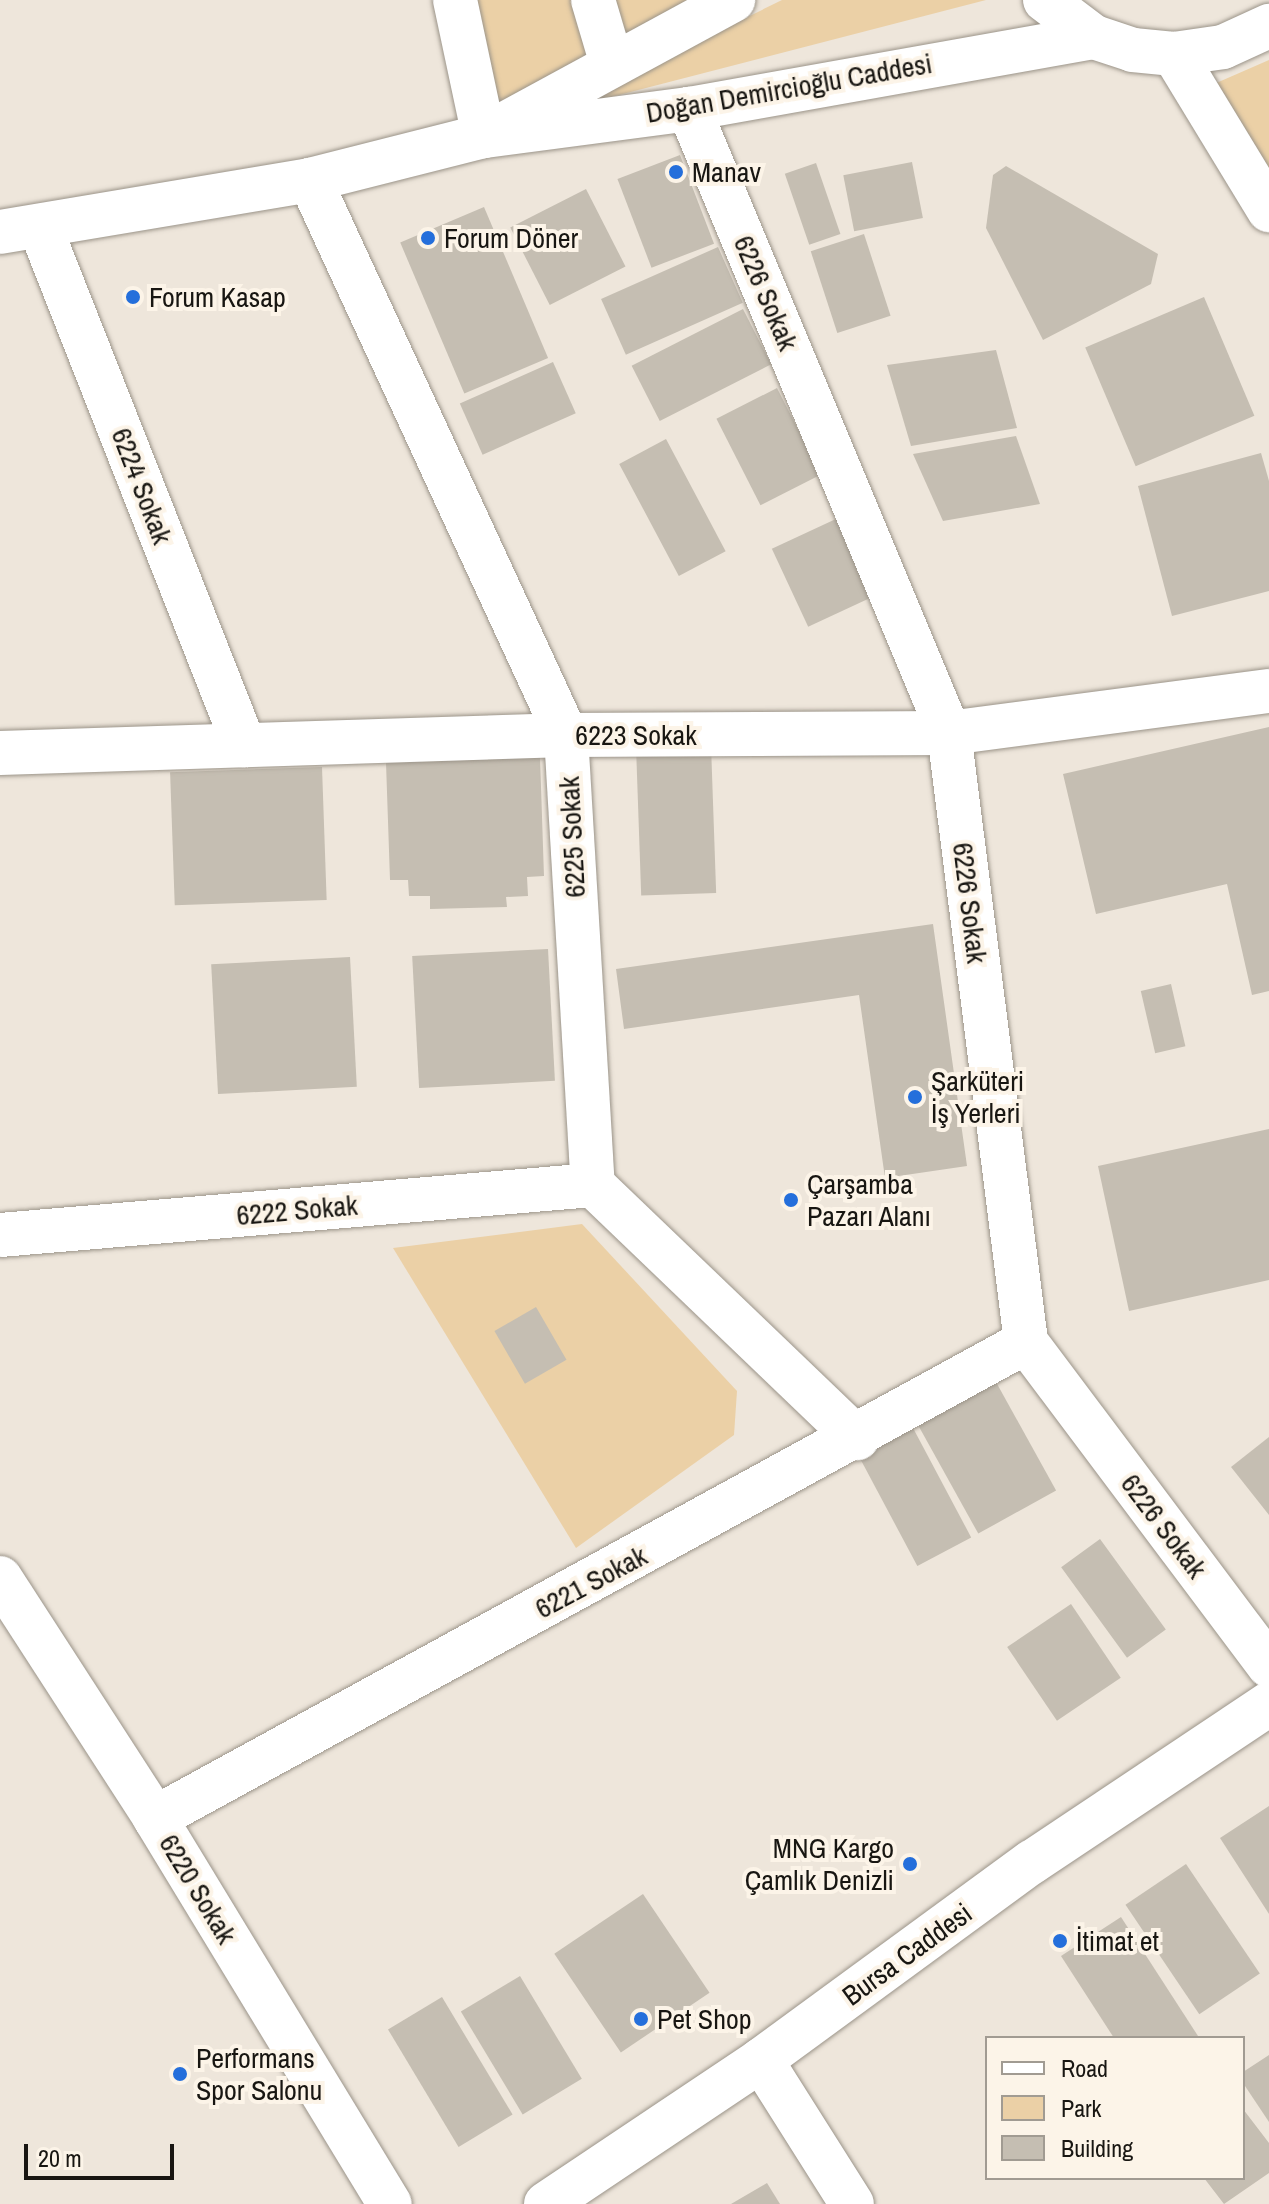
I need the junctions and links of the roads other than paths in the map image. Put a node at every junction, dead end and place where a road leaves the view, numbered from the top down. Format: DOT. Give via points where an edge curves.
graph roads {
  1 [pos="455,0"];
  2 [pos="593,0"];
  3 [pos="733,0"];
  4 [pos="1045,0"];
  5 [pos="1269,26"];
  6 [pos="1094,37"];
  7 [pos="1174,54"];
  8 [pos="612,64"];
  9 [pos="689,109"];
  10 [pos="484,136"];
  11 [pos="310,180"];
  12 [pos="1269,210"];
  13 [pos="20,229"];
  14 [pos="1269,691"];
  15 [pos="949,733"];
  16 [pos="566,735"];
  17 [pos="244,745"];
  18 [pos="0,753"];
  19 [pos="593,1185"];
  20 [pos="0,1235"];
  21 [pos="1026,1342"];
  22 [pos="857,1438"];
  23 [pos="0,1578"];
  24 [pos="1269,1666"];
  25 [pos="1269,1704"];
  26 [pos="155,1818"];
  27 [pos="761,2060"];
  28 [pos="390,2204"];
  29 [pos="546,2204"];
  30 [pos="852,2204"];
  1 -- 10 [label="street"];
  2 -- 8 [label="street"];
  3 -- 8 [label="street, Doğan Demircioğlu Caddesi"];
  4 -- 6 [label="street"];
  5 -- 7 [label="street" via="1223,47"];
  6 -- 7 [label="street" via="1133,50"];
  6 -- 9 [label="street, Doğan Demircioğlu Caddesi"];
  7 -- 12 [label="street"];
  8 -- 10 [label="street, Doğan Demircioğlu Caddesi"];
  9 -- 10 [label="street, Doğan Demircioğlu Caddesi"];
  9 -- 15 [label="street, 6226 Sokak"];
  10 -- 11 [label="street, Doğan Demircioğlu Caddesi"];
  11 -- 13 [label="street, Doğan Demircioğlu Caddesi"];
  11 -- 16 [label="street, 6225 Sokak"];
  13 -- 17 [label="street, 6224 Sokak"];
  14 -- 15 [label="street, 6223 Sokak"];
  15 -- 16 [label="street, 6223 Sokak"];
  15 -- 21 [label="street, 6226 Sokak"];
  16 -- 17 [label="street, 6223 Sokak"];
  16 -- 19 [label="street, 6225 Sokak"];
  17 -- 18 [label="street, 6223 Sokak"];
  19 -- 20 [label="street, 6222 Sokak"];
  19 -- 22 [label="street"];
  21 -- 22 [label="street, 6221 Sokak"];
  21 -- 24 [label="street, 6226 Sokak"];
  22 -- 26 [label="street, 6221 Sokak"];
  23 -- 26 [label="street, 6220 Sokak"];
  25 -- 27 [label="street, Bursa Caddesi" via="1032,1862"];
  26 -- 28 [label="street, 6220 Sokak"];
  27 -- 29 [label="street, Bursa Caddesi"];
  27 -- 30 [label="street"];
}
